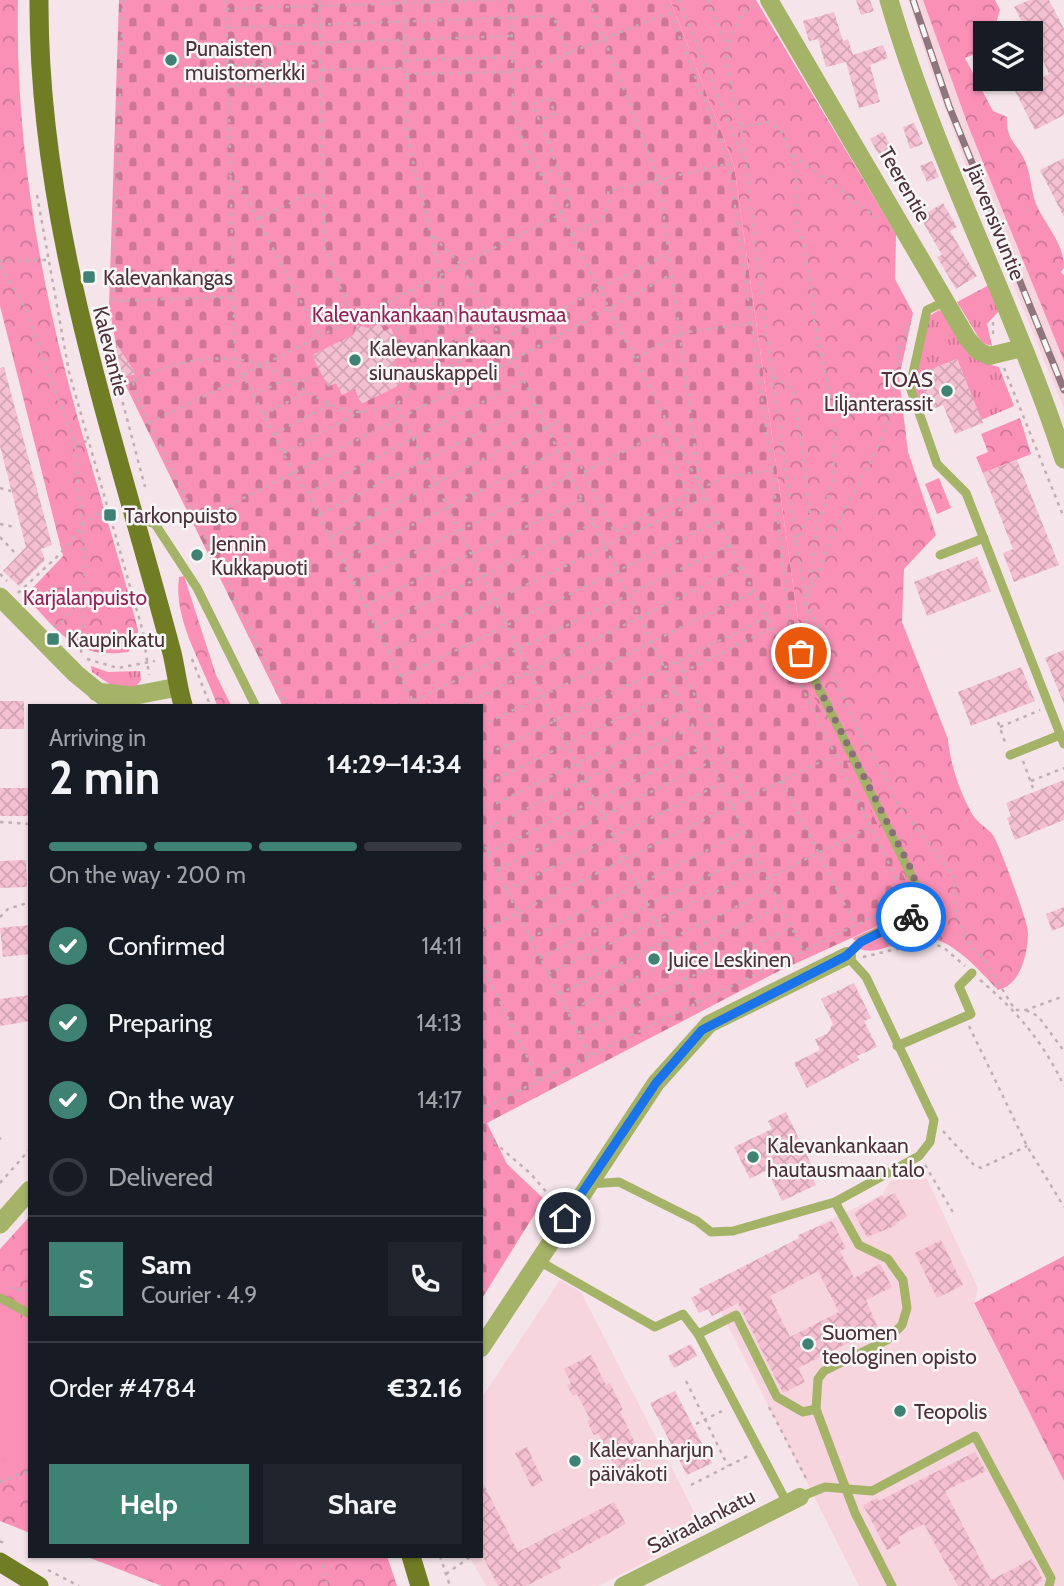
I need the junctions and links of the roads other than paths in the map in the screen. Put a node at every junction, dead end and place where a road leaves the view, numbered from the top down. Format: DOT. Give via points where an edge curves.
graph roads {
  1 [pos="39,0"];
  2 [pos="769,0"];
  3 [pos="889,0"];
  4 [pos="946,301"];
  5 [pos="1023,348"];
  6 [pos="1064,459"];
  7 [pos="132,515"];
  8 [pos="984,537"];
  9 [pos="940,555"];
  10 [pos="5,590"];
  11 [pos="794,638"];
  12 [pos="180,696"];
  13 [pos="95,699"];
  14 [pos="255,704"];
  15 [pos="1062,740"];
  16 [pos="1015,753"];
  17 [pos="846,956"];
  18 [pos="972,973"];
  19 [pos="897,1046"];
  20 [pos="589,1184"];
  21 [pos="28,1192"];
  22 [pos="835,1202"];
  23 [pos="0,1224"];
  24 [pos="539,1261"];
  25 [pos="0,1298"];
  26 [pos="28,1313"];
  27 [pos="698,1334"];
  28 [pos="483,1345"];
  29 [pos="816,1409"];
  30 [pos="844,1488"];
  31 [pos="794,1500"];
  32 [pos="412,1558"];
  33 [pos="0,1562"];
  34 [pos="0,1573"];
  35 [pos="32,1583"];
  36 [pos="420,1586"];
  37 [pos="623,1586"];
  38 [pos="892,1586"];
  39 [pos="1049,1586"];
  1 -- 7 [label="main road, Kalevantie" via="42,91 60,223 84,340"];
  2 -- 4 [label="street, Teerentie"];
  3 -- 5 [label="street, Järvensivuntie" via="919,93"];
  4 -- 5 [label="street, Teerentie" via="967,338 984,355 996,357"];
  4 -- 8 [label="lane" via="927,310 910,387 937,464 966,493"];
  5 -- 6 [label="street, Järvensivuntie"];
  7 -- 12 [label="main road, Kalevantie"];
  7 -- 14 [label="lane" via="155,524 197,588"];
  8 -- 9 [label="lane"];
  8 -- 15 [label="lane"];
  10 -- 13 [label="street"];
  11 -- 17 [label="lane" via="922,895 920,911 861,942"];
  12 -- 13 [label="street" via="153,692"];
  15 -- 16 [label="lane"];
  17 -- 19 [label="lane" via="866,976"];
  17 -- 20 [label="street" via="709,1024 656,1083"];
  18 -- 19 [label="lane" via="959,986 971,1014"];
  19 -- 22 [label="lane" via="934,1120 930,1142 919,1156"];
  20 -- 22 [label="lane" via="619,1182 711,1232 733,1231"];
  20 -- 24 [label="street"];
  21 -- 23 [label="street"];
  22 -- 29 [label="lane" via="859,1245 888,1259 903,1280 907,1308 902,1325 887,1340 824,1371 815,1391"];
  24 -- 27 [label="lane" via="636,1319 655,1327 683,1314"];
  24 -- 28 [label="street"];
  25 -- 26 [label="lane"];
  27 -- 29 [label="lane" via="736,1315 777,1397 803,1412"];
  27 -- 31 [label="lane" via="759,1451"];
  29 -- 30 [label="lane"];
  30 -- 31 [label="lane" via="825,1488"];
  30 -- 38 [label="lane"];
  30 -- 39 [label="lane" via="872,1491 975,1436 1051,1578"];
  31 -- 37 [label="street, Sairaalankatu"];
  32 -- 36 [label="main road"];
  33 -- 35 [label="main road"];
  34 -- 35 [label="main road"];
}
